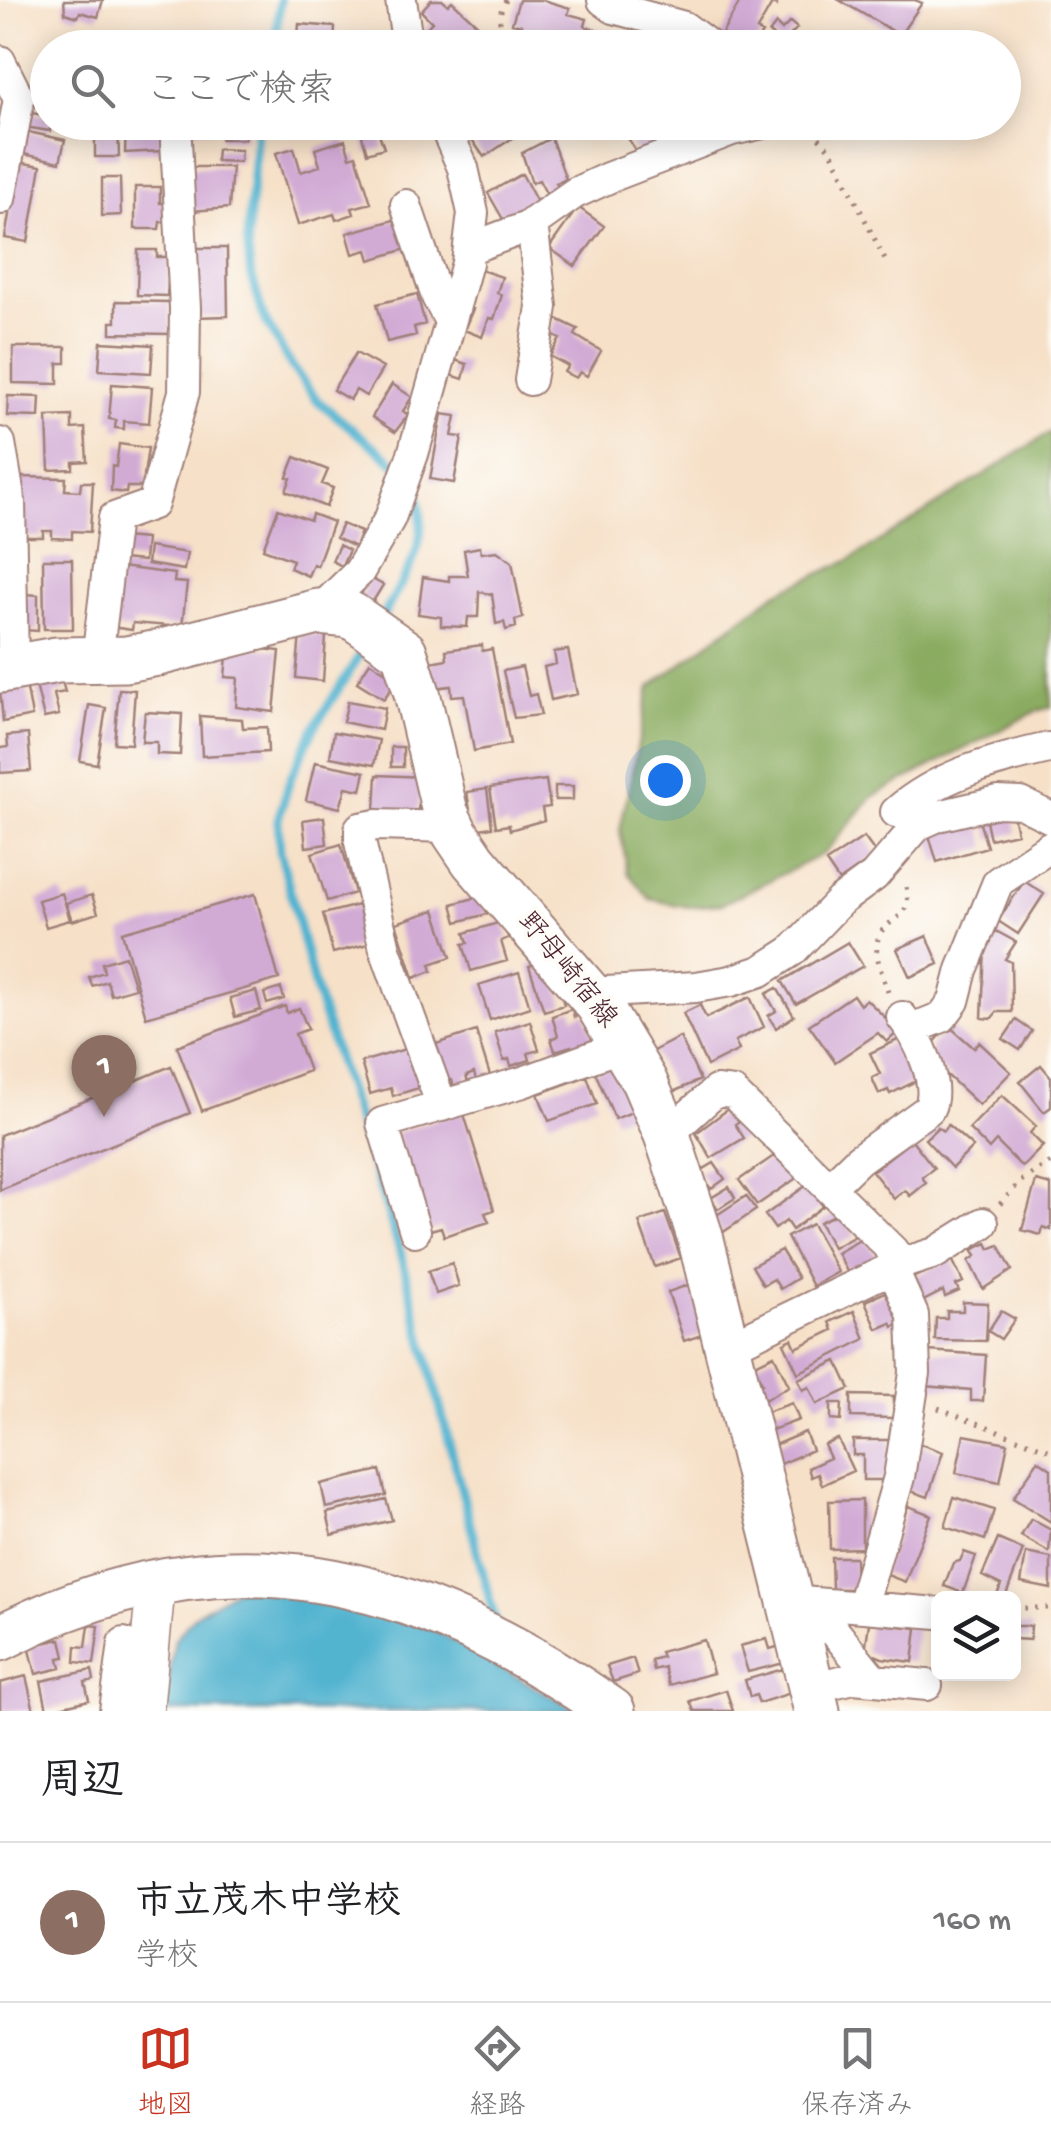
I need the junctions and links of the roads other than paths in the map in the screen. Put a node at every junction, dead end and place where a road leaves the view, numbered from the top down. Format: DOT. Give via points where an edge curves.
graph roads {
  1 [pos="402,0"];
  2 [pos="603,0"];
  3 [pos="406,30"];
  4 [pos="688,30"];
  5 [pos="0,61"];
  6 [pos="176,140"];
  7 [pos="450,140"];
  8 [pos="706,140"];
  9 [pos="0,199"];
  10 [pos="406,205"];
  11 [pos="532,223"];
  12 [pos="470,248"];
  13 [pos="450,321"];
  14 [pos="530,380"];
  15 [pos="0,444"];
  16 [pos="334,613"];
  17 [pos="98,659"];
  18 [pos="6,668"];
  19 [pos="1050,748"];
  20 [pos="998,802"];
  21 [pos="896,812"];
  22 [pos="1051,818"];
  23 [pos="452,828"];
  24 [pos="1051,846"];
  25 [pos="588,993"];
  26 [pos="625,1045"];
  27 [pos="442,1106"];
  28 [pos="667,1135"];
  29 [pos="830,1187"];
  30 [pos="983,1223"];
  31 [pos="415,1231"];
  32 [pos="896,1266"];
  33 [pos="728,1347"];
  34 [pos="156,1583"];
  35 [pos="862,1606"];
  36 [pos="931,1611"];
  37 [pos="792,1613"];
  38 [pos="0,1638"];
  39 [pos="124,1643"];
  40 [pos="874,1680"];
  41 [pos="927,1684"];
  42 [pos="814,1700"];
  43 [pos="115,1711"];
  44 [pos="144,1711"];
  45 [pos="612,1711"];
  1 -- 3 [label="street"];
  2 -- 4 [label="street"];
  5 -- 9 [label="street" via="19,99"];
  6 -- 17 [label="street" via="184,392 153,504 114,518"];
  7 -- 12 [label="street" via="473,212"];
  8 -- 11 [label="street" via="610,177"];
  10 -- 13 [label="street"];
  11 -- 12 [label="street"];
  11 -- 14 [label="street" via="542,306"];
  12 -- 13 [label="street"];
  13 -- 16 [label="street" via="390,518"];
  15 -- 18 [label="street" via="10,502"];
  16 -- 17 [label="main road" via="158,653"];
  16 -- 23 [label="main road, 野母崎宿線" via="397,645 410,664"];
  17 -- 18 [label="main road"];
  19 -- 20 [label="street"];
  19 -- 21 [label="street" via="990,762 916,794"];
  20 -- 22 [label="street" via="1031,806"];
  20 -- 25 [label="street" via="918,825 874,876 840,900 792,951 760,971 696,987"];
  23 -- 25 [label="main road, 野母崎宿線"];
  23 -- 27 [label="street" via="360,828 385,949"];
  24 -- 29 [label="street" via="998,882 954,1002 942,1017 906,1023 932,1083 929,1109"];
  25 -- 26 [label="main road, 野母崎宿線"];
  26 -- 27 [label="street"];
  26 -- 28 [label="main road, 野母崎宿線"];
  27 -- 31 [label="street" via="382,1123"];
  28 -- 29 [label="street" via="716,1091 732,1093"];
  28 -- 33 [label="main road, 野母崎宿線"];
  29 -- 32 [label="street" via="893,1250"];
  30 -- 32 [label="street" via="935,1253"];
  32 -- 33 [label="street"];
  32 -- 35 [label="street" via="913,1314 915,1373 899,1477"];
  33 -- 37 [label="main road, 野母崎宿線"];
  34 -- 38 [label="main road" via="73,1603"];
  34 -- 44 [label="street"];
  34 -- 45 [label="main road" via="277,1574 393,1595 528,1658"];
  35 -- 36 [label="street"];
  35 -- 37 [label="street"];
  37 -- 40 [label="street" via="826,1621"];
  37 -- 42 [label="main road, 野母崎宿線"];
  39 -- 43 [label="street"];
  40 -- 41 [label="street"];
  40 -- 42 [label="street" via="854,1678"];
}
